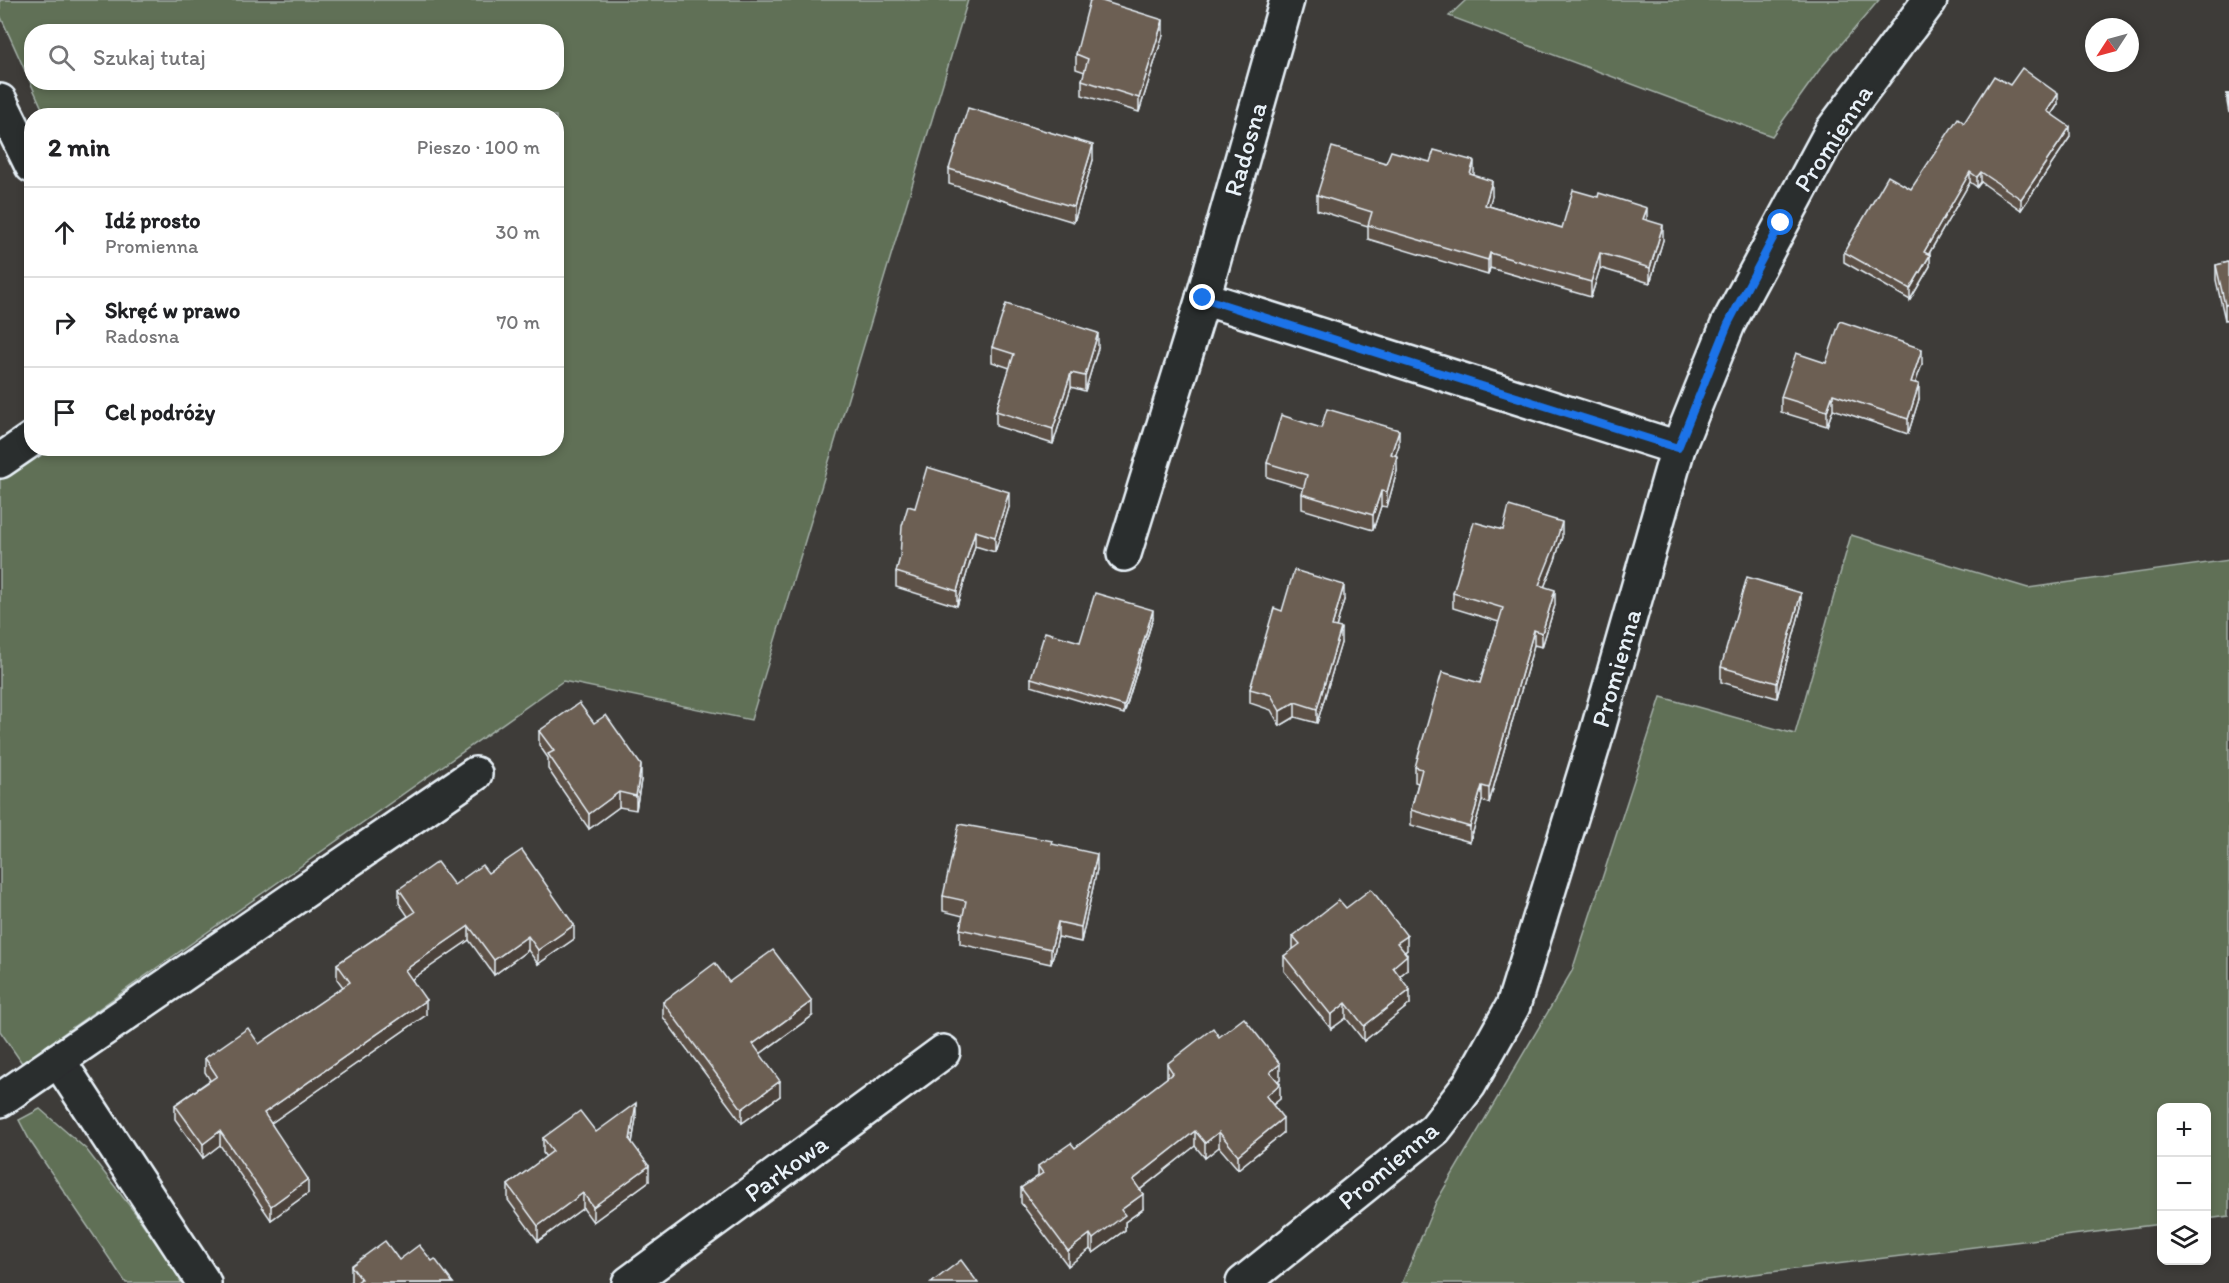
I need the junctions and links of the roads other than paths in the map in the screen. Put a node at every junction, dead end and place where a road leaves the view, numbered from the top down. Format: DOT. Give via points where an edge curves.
graph roads {
  1 [pos="1287,0"];
  2 [pos="1930,0"];
  3 [pos="0,101"];
  4 [pos="24,150"];
  5 [pos="1203,298"];
  6 [pos="24,444"];
  7 [pos="1678,448"];
  8 [pos="0,461"];
  9 [pos="1124,554"];
  10 [pos="475,774"];
  11 [pos="943,1052"];
  12 [pos="58,1060"];
  13 [pos="0,1100"];
  14 [pos="204,1283"];
  15 [pos="629,1283"];
  16 [pos="1243,1283"];
  1 -- 5 [label="street, Radosna"];
  2 -- 7 [label="street, Promienna" via="1831,132 1728,324"];
  3 -- 4 [label="street"];
  5 -- 7 [label="street"];
  5 -- 9 [label="street, Radosna"];
  6 -- 8 [label="street"];
  7 -- 16 [label="street, Promienna" via="1594,743 1513,1006 1469,1085 1435,1129"];
  10 -- 12 [label="street"];
  11 -- 15 [label="street, Parkowa"];
  12 -- 13 [label="street"];
  12 -- 14 [label="street"];
}
